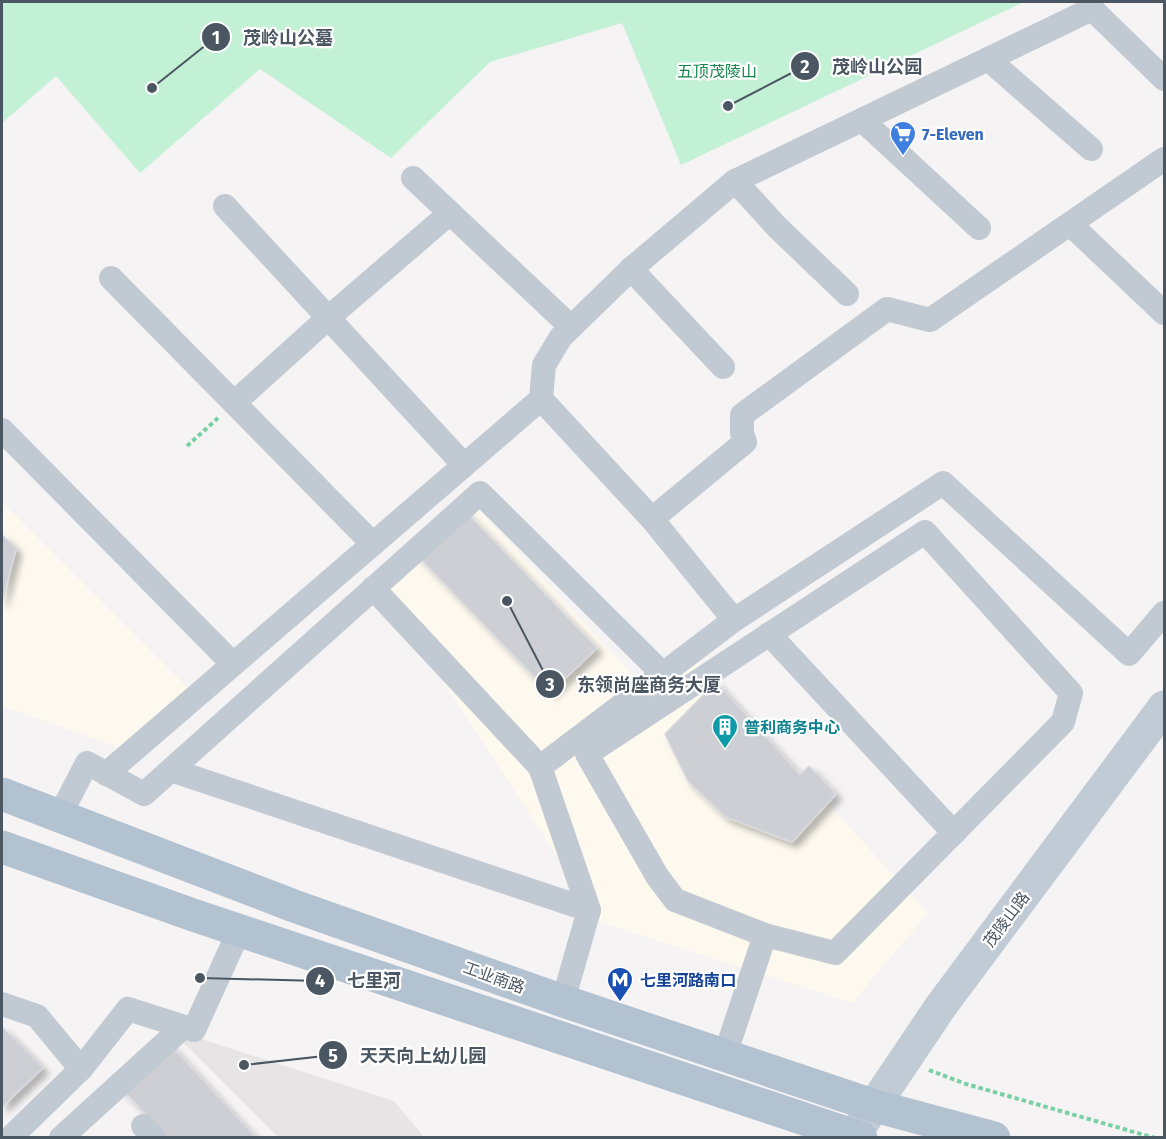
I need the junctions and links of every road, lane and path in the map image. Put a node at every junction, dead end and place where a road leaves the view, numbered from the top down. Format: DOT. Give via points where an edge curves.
graph roads {
  1 [pos="988,59"];
  2 [pos="1164,79"];
  3 [pos="862,120"];
  4 [pos="1091,149"];
  5 [pos="1162,164"];
  6 [pos="413,178"];
  7 [pos="735,181"];
  8 [pos="225,206"];
  9 [pos="450,213"];
  10 [pos="1070,224"];
  11 [pos="979,228"];
  12 [pos="631,269"];
  13 [pos="111,278"];
  14 [pos="847,294"];
  15 [pos="1164,313"];
  16 [pos="328,318"];
  17 [pos="571,327"];
  18 [pos="723,367"];
  19 [pos="541,399"];
  20 [pos="234,403"];
  21 [pos="2,430"];
  22 [pos="187,446"];
  23 [pos="464,465"];
  24 [pos="652,519"];
  25 [pos="373,544"];
  26 [pos="374,588"];
  27 [pos="1164,613"];
  28 [pos="734,620"];
  29 [pos="770,634"];
  30 [pos="233,664"];
  31 [pos="663,674"];
  32 [pos="1164,707"];
  33 [pos="540,767"];
  34 [pos="171,770"];
  35 [pos="106,774"];
  36 [pos="2,794"];
  37 [pos="60,815"];
  38 [pos="954,833"];
  39 [pos="2,847"];
  40 [pos="589,910"];
  41 [pos="239,931"];
  42 [pos="765,935"];
  43 [pos="563,1001"];
  44 [pos="2,1004"];
  45 [pos="183,1027"];
  46 [pos="725,1055"];
  47 [pos="905,1061"];
  48 [pos="81,1069"];
  49 [pos="875,1106"];
  50 [pos="10,1137"];
  51 [pos="61,1137"];
  52 [pos="855,1137"];
  53 [pos="994,1137"];
  54 [pos="1155,1137"];
  1 -- 2 [label="street" via="1092,9"];
  1 -- 3 [label="street"];
  1 -- 4 [label="street"];
  3 -- 7 [label="street"];
  3 -- 11 [label="street"];
  5 -- 10 [label="street"];
  6 -- 9 [label="street"];
  7 -- 12 [label="street"];
  7 -- 14 [label="street"];
  8 -- 16 [label="street"];
  9 -- 16 [label="street"];
  9 -- 17 [label="street"];
  10 -- 15 [label="street"];
  10 -- 24 [label="street" via="930,320 887,309 742,416 745,442"];
  12 -- 17 [label="street"];
  12 -- 18 [label="street"];
  13 -- 20 [label="street"];
  16 -- 20 [label="street"];
  16 -- 23 [label="street"];
  17 -- 19 [label="street" via="544,365"];
  19 -- 23 [label="street"];
  19 -- 24 [label="street"];
  20 -- 22 [label="path"];
  20 -- 25 [label="street"];
  21 -- 30 [label="street"];
  23 -- 25 [label="street"];
  24 -- 28 [label="street"];
  25 -- 30 [label="street"];
  26 -- 31 [label="street" via="480,493"];
  26 -- 33 [label="street"];
  26 -- 34 [label="street"];
  27 -- 28 [label="street" via="1129,654 942,483"];
  28 -- 31 [label="street"];
  29 -- 38 [label="street"];
  29 -- 38 [label="street" via="925,532 1071,693 1064,722"];
  29 -- 42 [label="street" via="587,754 657,876 675,900"];
  30 -- 35 [label="street"];
  31 -- 33 [label="street"];
  32 -- 47 [label="street, 茂陵山路" via="941,1006"];
  33 -- 40 [label="street"];
  34 -- 35 [label="street" via="144,794"];
  34 -- 40 [label="street"];
  35 -- 37 [label="street" via="87,763"];
  36 -- 37 [label="main road, 工业南路"];
  37 -- 43 [label="main road, 工业南路" via="294,906"];
  38 -- 42 [label="street" via="835,953"];
  39 -- 41 [label="main road"];
  40 -- 43 [label="street"];
  41 -- 45 [label="street" via="194,1030"];
  41 -- 52 [label="main road"];
  42 -- 46 [label="street"];
  43 -- 46 [label="main road, 工业南路"];
  44 -- 48 [label="street" via="37,1016"];
  45 -- 48 [label="street" via="128,1009"];
  45 -- 51 [label="street"];
  46 -- 49 [label="main road, 工业南路"];
  47 -- 49 [label="street, 茂陵山路"];
  47 -- 54 [label="path" via="966,1084"];
  48 -- 50 [label="street"];
  49 -- 52 [label="street, 茂陵山路"];
  49 -- 53 [label="main road, 工业南路"];
}
